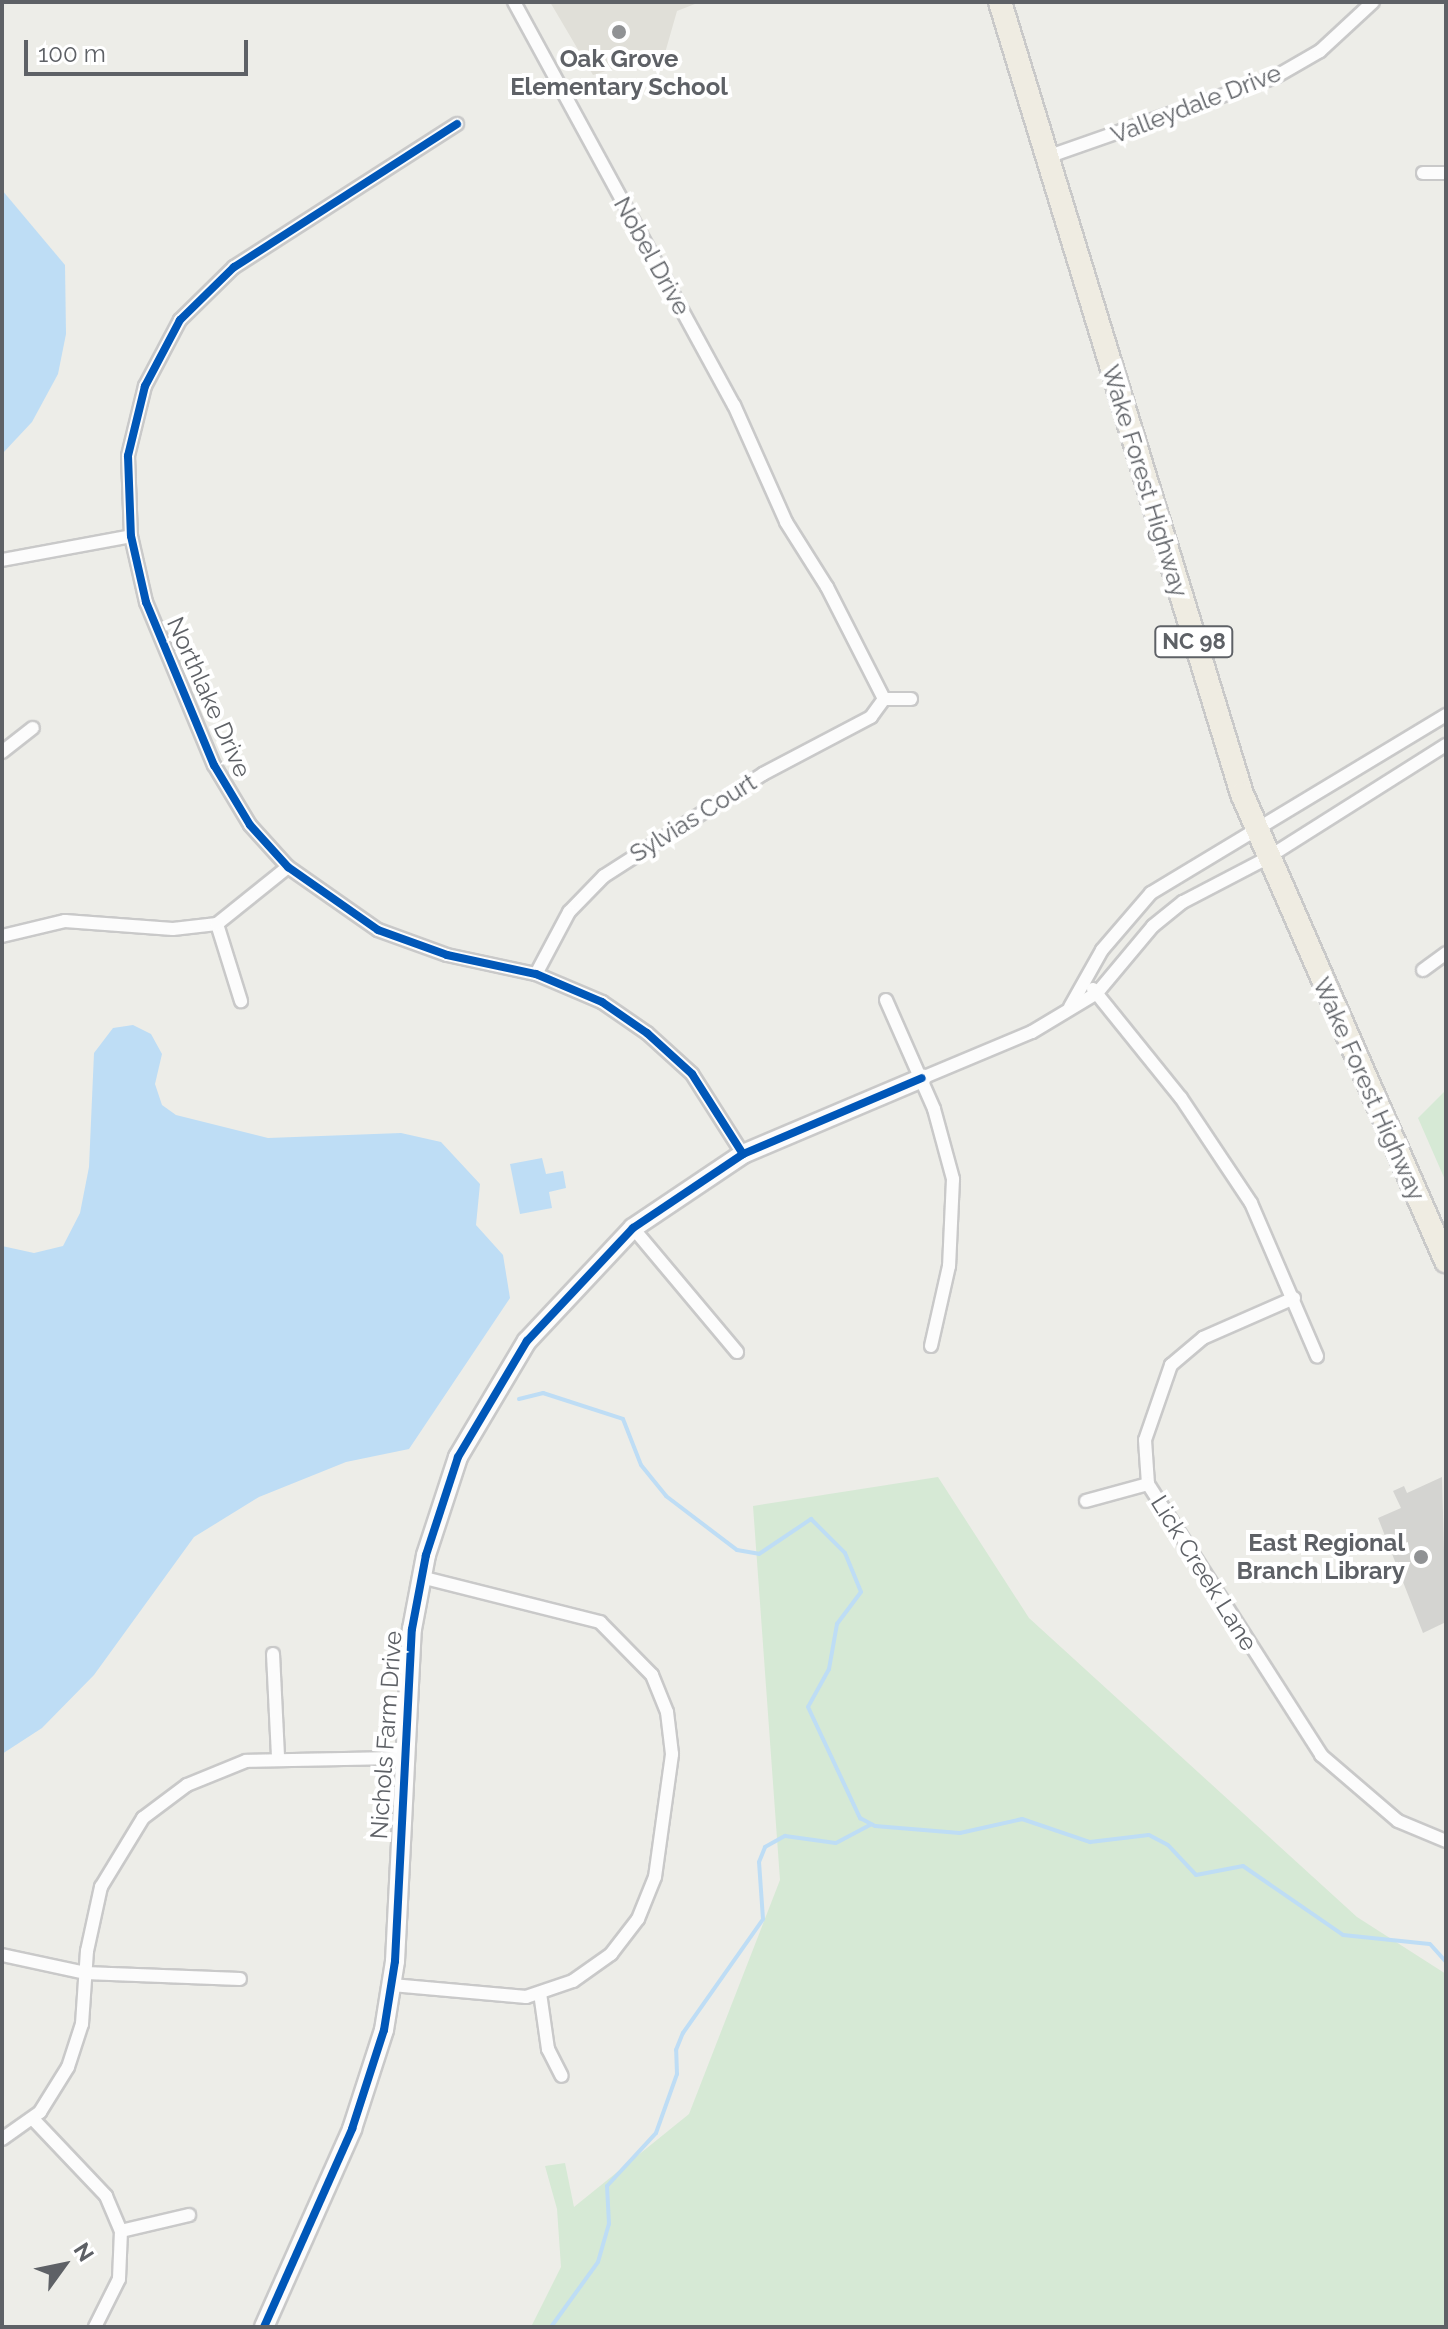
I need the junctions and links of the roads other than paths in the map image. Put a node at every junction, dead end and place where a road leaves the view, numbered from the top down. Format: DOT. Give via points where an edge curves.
graph roads {
  1 [pos="514,2"];
  2 [pos="1000,2"];
  3 [pos="1373,2"];
  4 [pos="457,124"];
  5 [pos="1047,157"];
  6 [pos="1423,173"];
  7 [pos="1446,173"];
  8 [pos="131,536"];
  9 [pos="2,560"];
  10 [pos="884,699"];
  11 [pos="911,699"];
  12 [pos="1446,715"];
  13 [pos="33,728"];
  14 [pos="1446,745"];
  15 [pos="2,752"];
  16 [pos="1257,833"];
  17 [pos="1267,858"];
  18 [pos="288,867"];
  19 [pos="217,924"];
  20 [pos="2,936"];
  21 [pos="1446,953"];
  22 [pos="1423,970"];
  23 [pos="536,974"];
  24 [pos="1084,982"];
  25 [pos="1097,993"];
  26 [pos="886,1000"];
  27 [pos="241,1001"];
  28 [pos="1070,1007"];
  29 [pos="922,1078"];
  30 [pos="743,1154"];
  31 [pos="633,1228"];
  32 [pos="1446,1261"];
  33 [pos="1294,1298"];
  34 [pos="931,1346"];
  35 [pos="737,1352"];
  36 [pos="1317,1356"];
  37 [pos="1148,1484"];
  38 [pos="1086,1501"];
  39 [pos="421,1577"];
  40 [pos="273,1654"];
  41 [pos="278,1756"];
  42 [pos="403,1758"];
  43 [pos="1446,1841"];
  44 [pos="2,1955"];
  45 [pos="85,1973"];
  46 [pos="240,1979"];
  47 [pos="392,1985"];
  48 [pos="540,1993"];
  49 [pos="562,2076"];
  50 [pos="34,2120"];
  51 [pos="2,2139"];
  52 [pos="189,2215"];
  53 [pos="121,2231"];
  54 [pos="95,2327"];
  55 [pos="264,2327"];
  1 -- 10 [label="street, Nobel Drive" via="734,405 782,513"];
  2 -- 5 [label="highway, Wake Forest Highway / NC 98"];
  3 -- 5 [label="street, Valleydale Drive" via="1320,51 1275,77"];
  4 -- 8 [label="street, Northlake Drive" via="256,252 180,320 151,374 132,429 127,483"];
  5 -- 16 [label="highway, Wake Forest Highway / NC 98"];
  6 -- 7 [label="street"];
  8 -- 9 [label="street"];
  8 -- 18 [label="street, Northlake Drive" via="146,602 214,765 250,825"];
  10 -- 11 [label="street"];
  10 -- 23 [label="street, Sylvias Court" via="871,717 763,774 604,876 569,912"];
  12 -- 16 [label="street, Nichols Farm Drive"];
  13 -- 15 [label="street"];
  14 -- 17 [label="street, Nichols Farm Drive"];
  16 -- 17 [label="highway, Wake Forest Highway / NC 98"];
  16 -- 24 [label="street, Nichols Farm Drive" via="1151,893 1119,927"];
  17 -- 25 [label="street, Nichols Farm Drive" via="1168,913"];
  17 -- 32 [label="highway, Wake Forest Highway / NC 98"];
  18 -- 19 [label="street"];
  18 -- 23 [label="street, Northlake Drive" via="378,930 447,955"];
  19 -- 20 [label="street" via="173,929 65,921"];
  19 -- 27 [label="street"];
  21 -- 22 [label="street"];
  23 -- 30 [label="street, Northlake Drive" via="602,1002 647,1033 711,1098"];
  24 -- 25 [label="street"];
  24 -- 28 [label="street, Nichols Farm Drive"];
  25 -- 28 [label="street, Nichols Farm Drive"];
  25 -- 33 [label="street" via="1181,1098 1251,1203"];
  26 -- 29 [label="street"];
  28 -- 29 [label="street, Nichols Farm Drive" via="1032,1032"];
  29 -- 30 [label="street, Nichols Farm Drive"];
  29 -- 34 [label="street" via="949,1157 955,1204 949,1266"];
  30 -- 31 [label="street, Nichols Farm Drive"];
  31 -- 35 [label="street"];
  31 -- 39 [label="street, Nichols Farm Drive" via="558,1302 498,1386 458,1457"];
  33 -- 36 [label="street"];
  33 -- 37 [label="street, Lick Creek Lane" via="1203,1338 1171,1365 1145,1440"];
  37 -- 38 [label="street"];
  37 -- 43 [label="street, Lick Creek Lane" via="1321,1755 1398,1821"];
  39 -- 42 [label="street, Nichols Farm Drive"];
  39 -- 48 [label="street" via="600,1622 642,1659 667,1712 671,1769 646,1902 611,1954"];
  40 -- 41 [label="street"];
  41 -- 42 [label="street"];
  41 -- 45 [label="street" via="203,1776 143,1818 101,1887"];
  42 -- 47 [label="street, Nichols Farm Drive"];
  44 -- 45 [label="street"];
  45 -- 46 [label="street"];
  45 -- 50 [label="street" via="77,2043"];
  47 -- 48 [label="street" via="504,1998"];
  47 -- 55 [label="street, Nichols Farm Drive" via="352,2129"];
  48 -- 49 [label="street" via="548,2049"];
  50 -- 51 [label="street"];
  50 -- 53 [label="street" via="101,2190"];
  52 -- 53 [label="street"];
  53 -- 54 [label="street" via="119,2279"];
}
